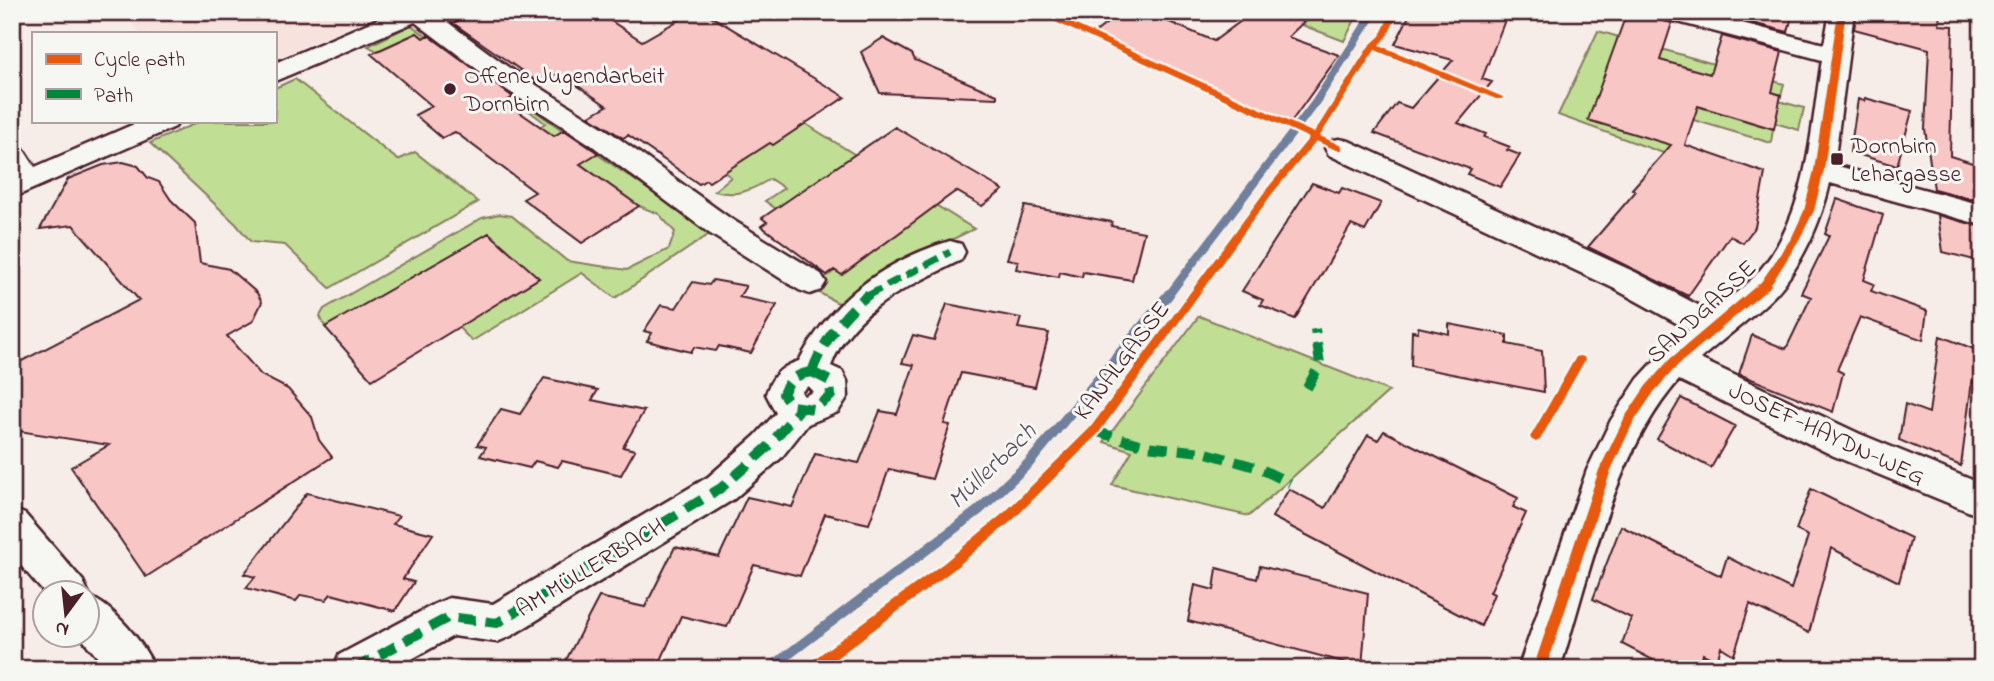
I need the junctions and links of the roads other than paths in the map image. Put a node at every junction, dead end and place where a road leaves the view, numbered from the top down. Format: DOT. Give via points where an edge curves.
graph roads {
  1 [pos="417,12"];
  2 [pos="1668,12"];
  3 [pos="1842,12"];
  4 [pos="1835,55"];
  5 [pos="276,73"];
  6 [pos="163,122"];
  7 [pos="1339,148"];
  8 [pos="12,154"];
  9 [pos="1819,170"];
  10 [pos="21,184"];
  11 [pos="1982,215"];
  12 [pos="950,253"];
  13 [pos="810,282"];
  14 [pos="1713,328"];
  15 [pos="1674,362"];
  16 [pos="1982,501"];
  17 [pos="12,526"];
  18 [pos="58,580"];
  19 [pos="102,631"];
  20 [pos="134,669"];
  21 [pos="354,669"];
  22 [pos="1539,669"];
  1 -- 5 [label="street"];
  1 -- 13 [label="street" via="720,226"];
  2 -- 4 [label="street"];
  3 -- 4 [label="street, SANDGASSE"];
  4 -- 9 [label="street, SANDGASSE"];
  6 -- 10 [label="street"];
  7 -- 14 [label="street, SANDGASSE" via="1612,274"];
  8 -- 10 [label="street"];
  9 -- 11 [label="street"];
  9 -- 14 [label="street, SANDGASSE" via="1809,211 1765,285"];
  12 -- 21 [label="street, AM MÜLLERBACH" via="870,292 823,345 812,372 798,374 785,386 786,401 799,410 768,447 722,488 497,623 449,617"];
  14 -- 15 [label="street, SANDGASSE"];
  15 -- 16 [label="street, JOSEF-HAYDN-WEG" via="1847,445"];
  15 -- 22 [label="street, SANDGASSE" via="1650,389 1616,444"];
  17 -- 18 [label="street"];
  19 -- 20 [label="street"];
}
